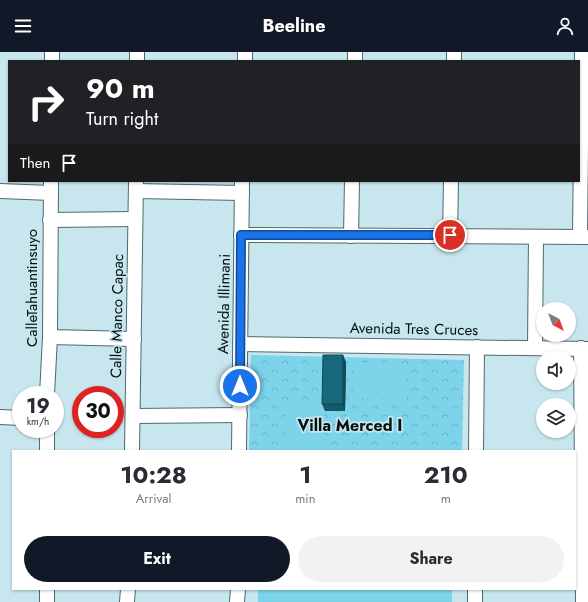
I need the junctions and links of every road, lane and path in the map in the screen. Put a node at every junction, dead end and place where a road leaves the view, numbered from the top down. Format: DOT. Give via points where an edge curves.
graph roads {
  1 [pos="582,52"];
  2 [pos="580,135"];
  3 [pos="352,182"];
  4 [pos="451,182"];
  5 [pos="136,186"];
  6 [pos="51,187"];
  7 [pos="242,187"];
  8 [pos="0,191"];
  9 [pos="135,219"];
  10 [pos="50,220"];
  11 [pos="241,235"];
  12 [pos="450,235"];
  13 [pos="351,236"];
  14 [pos="536,237"];
  15 [pos="584,237"];
  16 [pos="50,337"];
  17 [pos="134,339"];
  18 [pos="240,344"];
  19 [pos="477,347"];
  20 [pos="535,348"];
  21 [pos="584,349"];
  22 [pos="47,386"];
  23 [pos="240,415"];
  24 [pos="133,416"];
  25 [pos="0,417"];
  26 [pos="12,418"];
  27 [pos="47,438"];
  28 [pos="47,450"];
  29 [pos="132,450"];
  30 [pos="239,450"];
  31 [pos="476,450"];
  32 [pos="579,562"];
  33 [pos="47,590"];
  34 [pos="128,590"];
  35 [pos="238,590"];
  36 [pos="475,590"];
  37 [pos="47,602"];
  38 [pos="127,602"];
  39 [pos="237,602"];
  40 [pos="474,602"];
  41 [pos="583,602"];
  1 -- 2 [label="street"];
  2 -- 15 [label="street"];
  3 -- 13 [label="street"];
  4 -- 12 [label="street"];
  5 -- 7 [label="street"];
  5 -- 9 [label="street, Calle Manco Capac"];
  6 -- 8 [label="street"];
  6 -- 10 [label="street, CalleTahuantinsuyo"];
  7 -- 11 [label="street, Avenida Illimani"];
  9 -- 10 [label="street"];
  9 -- 17 [label="street, Calle Manco Capac"];
  10 -- 16 [label="street, CalleTahuantinsuyo"];
  11 -- 13 [label="street"];
  11 -- 18 [label="street, Avenida Illimani"];
  12 -- 13 [label="street"];
  12 -- 14 [label="street"];
  14 -- 15 [label="street"];
  14 -- 20 [label="street"];
  16 -- 17 [label="street"];
  16 -- 22 [label="street, CalleTahuantinsuyo"];
  17 -- 24 [label="street, Calle Manco Capac"];
  18 -- 19 [label="street, Avenida Tres Cruces"];
  18 -- 23 [label="street, Avenida Illimani"];
  19 -- 20 [label="street, Avenida Tres Cruces"];
  19 -- 31 [label="street"];
  20 -- 21 [label="street, Avenida Tres Cruces"];
  21 -- 32 [label="street"];
  23 -- 24 [label="street"];
  23 -- 30 [label="street, Avenida Illimani"];
  24 -- 29 [label="street, Calle Manco Capac"];
  25 -- 26 [label="street"];
  27 -- 28 [label="street"];
  32 -- 41 [label="street"];
  33 -- 37 [label="street"];
  34 -- 38 [label="street"];
  35 -- 39 [label="street"];
  36 -- 40 [label="street"];
}
